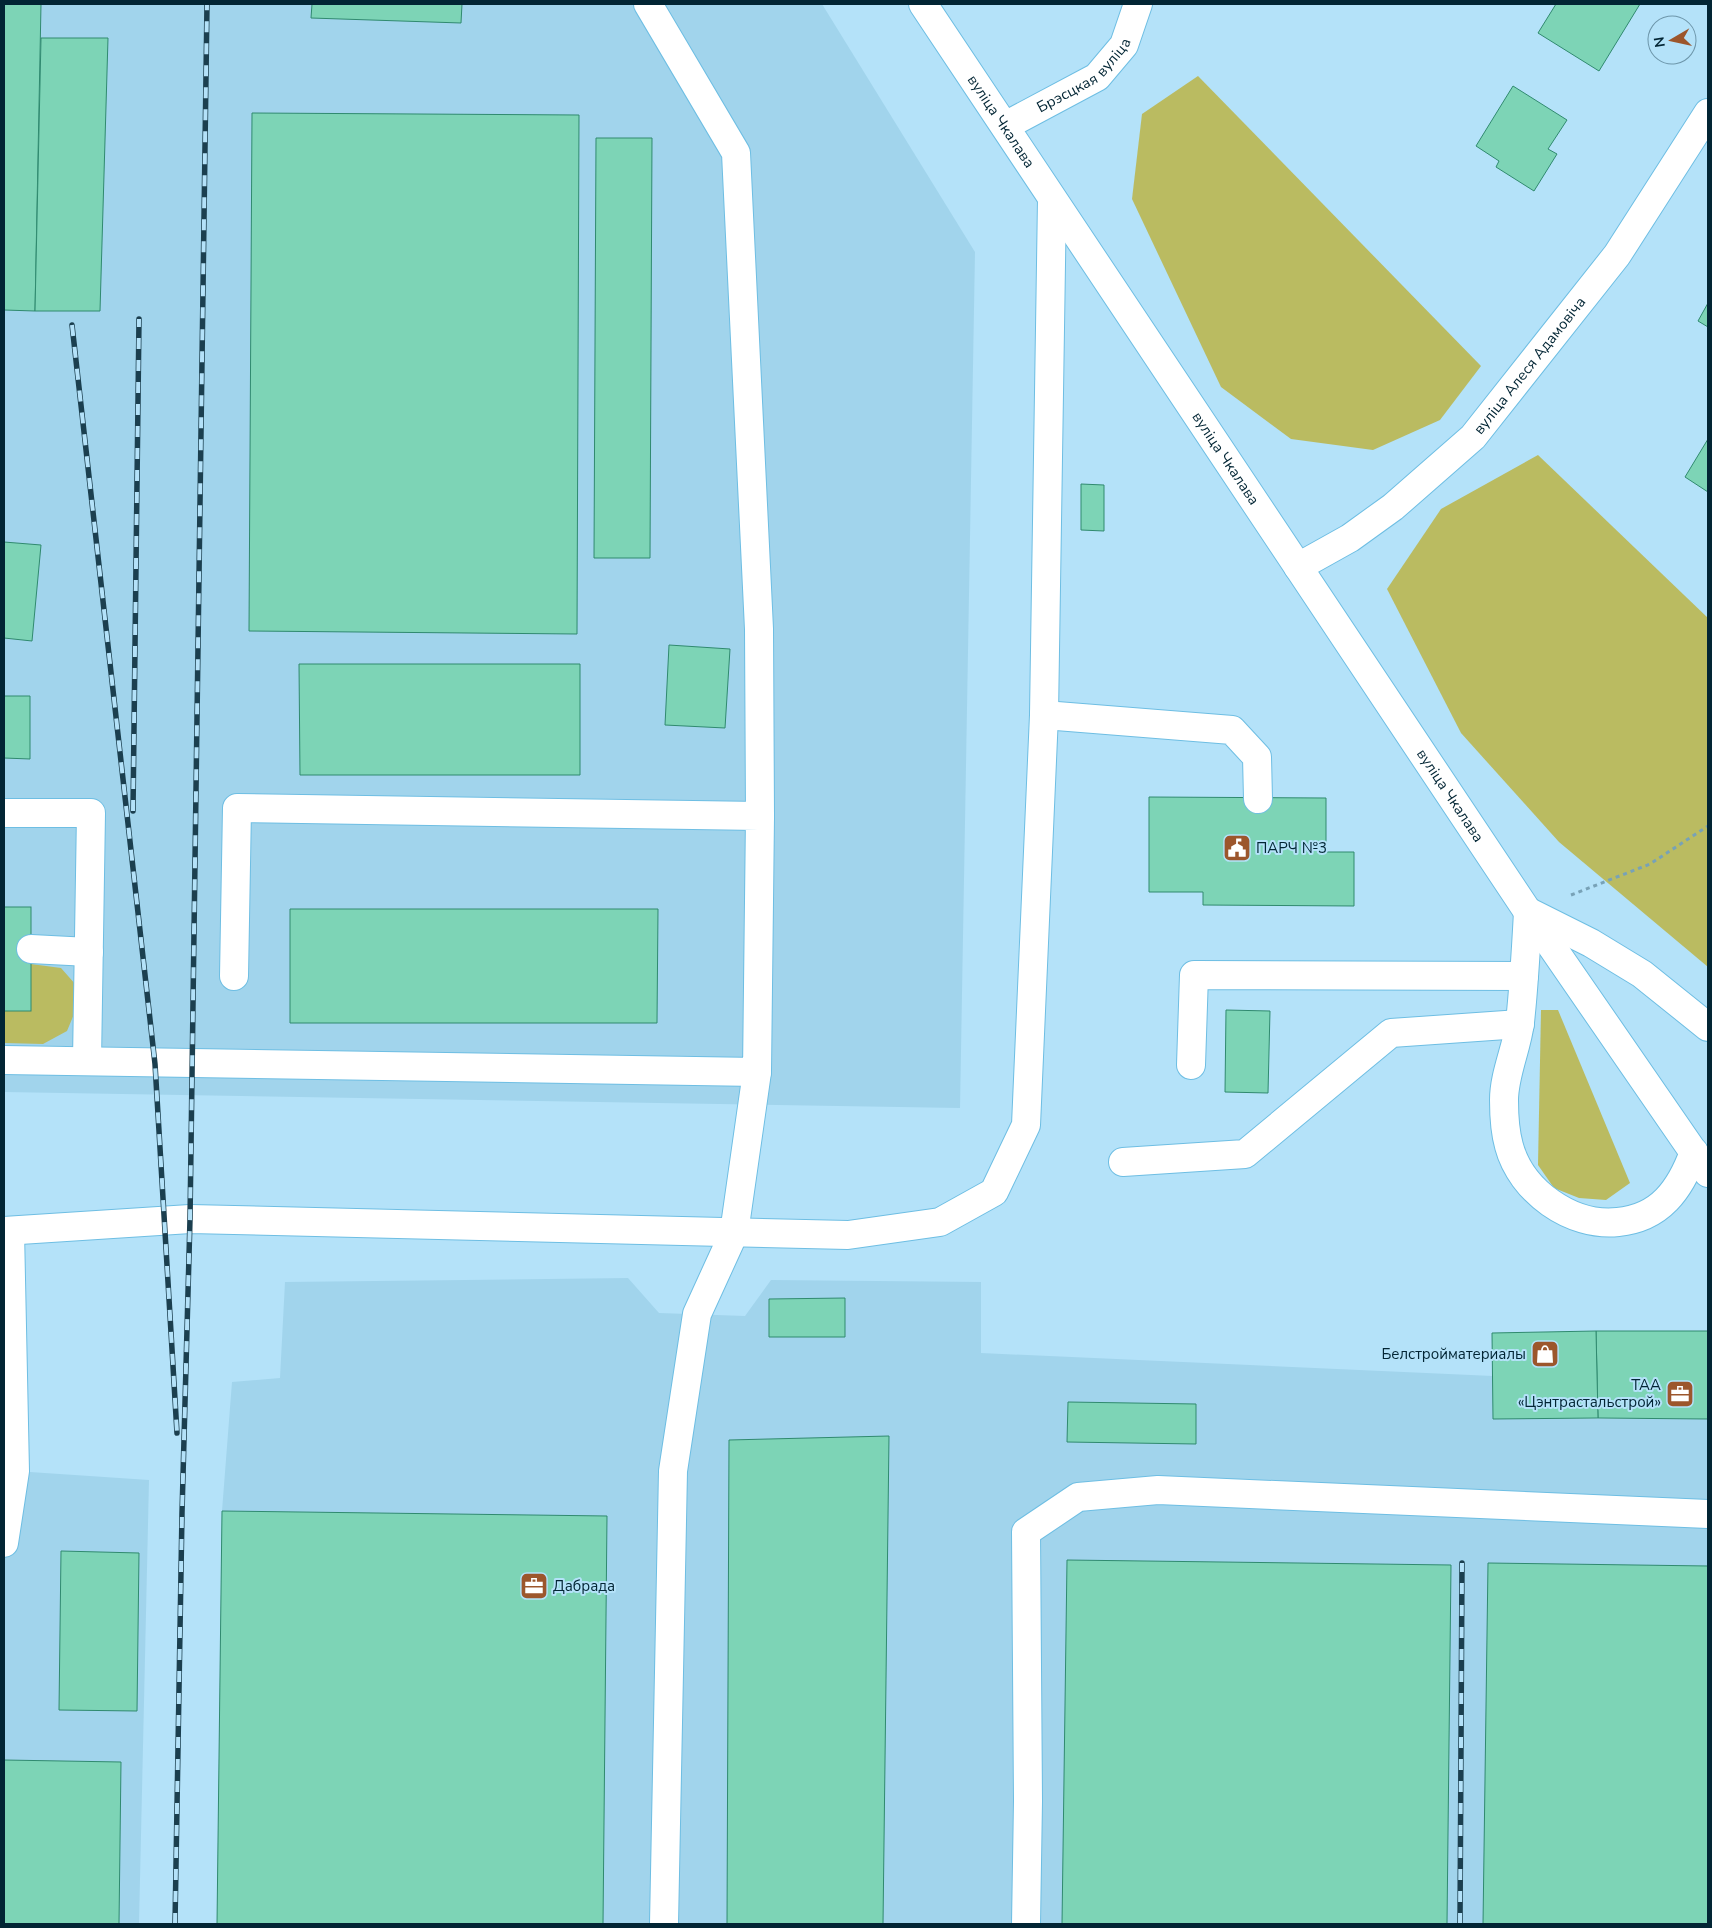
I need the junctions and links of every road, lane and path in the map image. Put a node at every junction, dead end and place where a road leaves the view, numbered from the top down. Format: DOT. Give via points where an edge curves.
graph roads {
  1 [pos="648,4"];
  2 [pos="923,4"];
  3 [pos="1138,4"];
  4 [pos="1708,113"];
  5 [pos="1005,126"];
  6 [pos="1052,199"];
  7 [pos="1298,567"];
  8 [pos="1044,715"];
  9 [pos="1258,799"];
  10 [pos="4,812"];
  11 [pos="760,816"];
  12 [pos="1708,826"];
  13 [pos="1528,912"];
  14 [pos="31,949"];
  15 [pos="89,952"];
  16 [pos="234,976"];
  17 [pos="1524,976"];
  18 [pos="1520,1024"];
  19 [pos="1708,1027"];
  20 [pos="4,1060"];
  21 [pos="87,1061"];
  22 [pos="1191,1065"];
  23 [pos="757,1072"];
  24 [pos="1123,1162"];
  25 [pos="1701,1163"];
  26 [pos="7,1231"];
  27 [pos="734,1233"];
  28 [pos="1708,1514"];
  29 [pos="4,1543"];
  30 [pos="664,1924"];
  31 [pos="1026,1924"];
  1 -- 11 [label="street" via="736,153 759,629"];
  2 -- 5 [label="street, вуліца Чкалава"];
  3 -- 5 [label="street, Брэсцкая вуліца" via="1124,45 1097,77"];
  4 -- 7 [label="street, вуліца Алеся Адамовіча" via="1617,255 1473,437 1393,507 1350,538"];
  5 -- 6 [label="street, вуліца Чкалава"];
  6 -- 7 [label="street, вуліца Чкалава"];
  6 -- 8 [label="street"];
  7 -- 13 [label="street, вуліца Чкалава"];
  8 -- 9 [label="street" via="1232,730 1257,757"];
  8 -- 27 [label="street" via="1026,1126 994,1192 940,1222 848,1235"];
  10 -- 15 [label="street" via="91,812"];
  11 -- 16 [label="street" via="237,808"];
  11 -- 23 [label="street"];
  12 -- 13 [label="path" via="1650,864"];
  13 -- 17 [label="street"];
  13 -- 19 [label="street" via="1592,943 1642,974"];
  13 -- 25 [label="street, вуліца Чкалава"];
  14 -- 15 [label="street"];
  15 -- 21 [label="street"];
  17 -- 18 [label="street"];
  17 -- 22 [label="street" via="1194,975"];
  18 -- 24 [label="street" via="1392,1033 1245,1154"];
  18 -- 25 [label="street" via="1504,1099 1509,1145 1522,1174 1540,1195 1572,1215 1601,1224 1634,1220 1661,1206"];
  20 -- 21 [label="street"];
  21 -- 23 [label="street"];
  23 -- 27 [label="street"];
  26 -- 27 [label="street" via="190,1219"];
  26 -- 29 [label="street" via="15,1471"];
  27 -- 30 [label="street" via="697,1314 672,1471"];
  28 -- 31 [label="street" via="1158,1490 1078,1497 1026,1532"];
}
